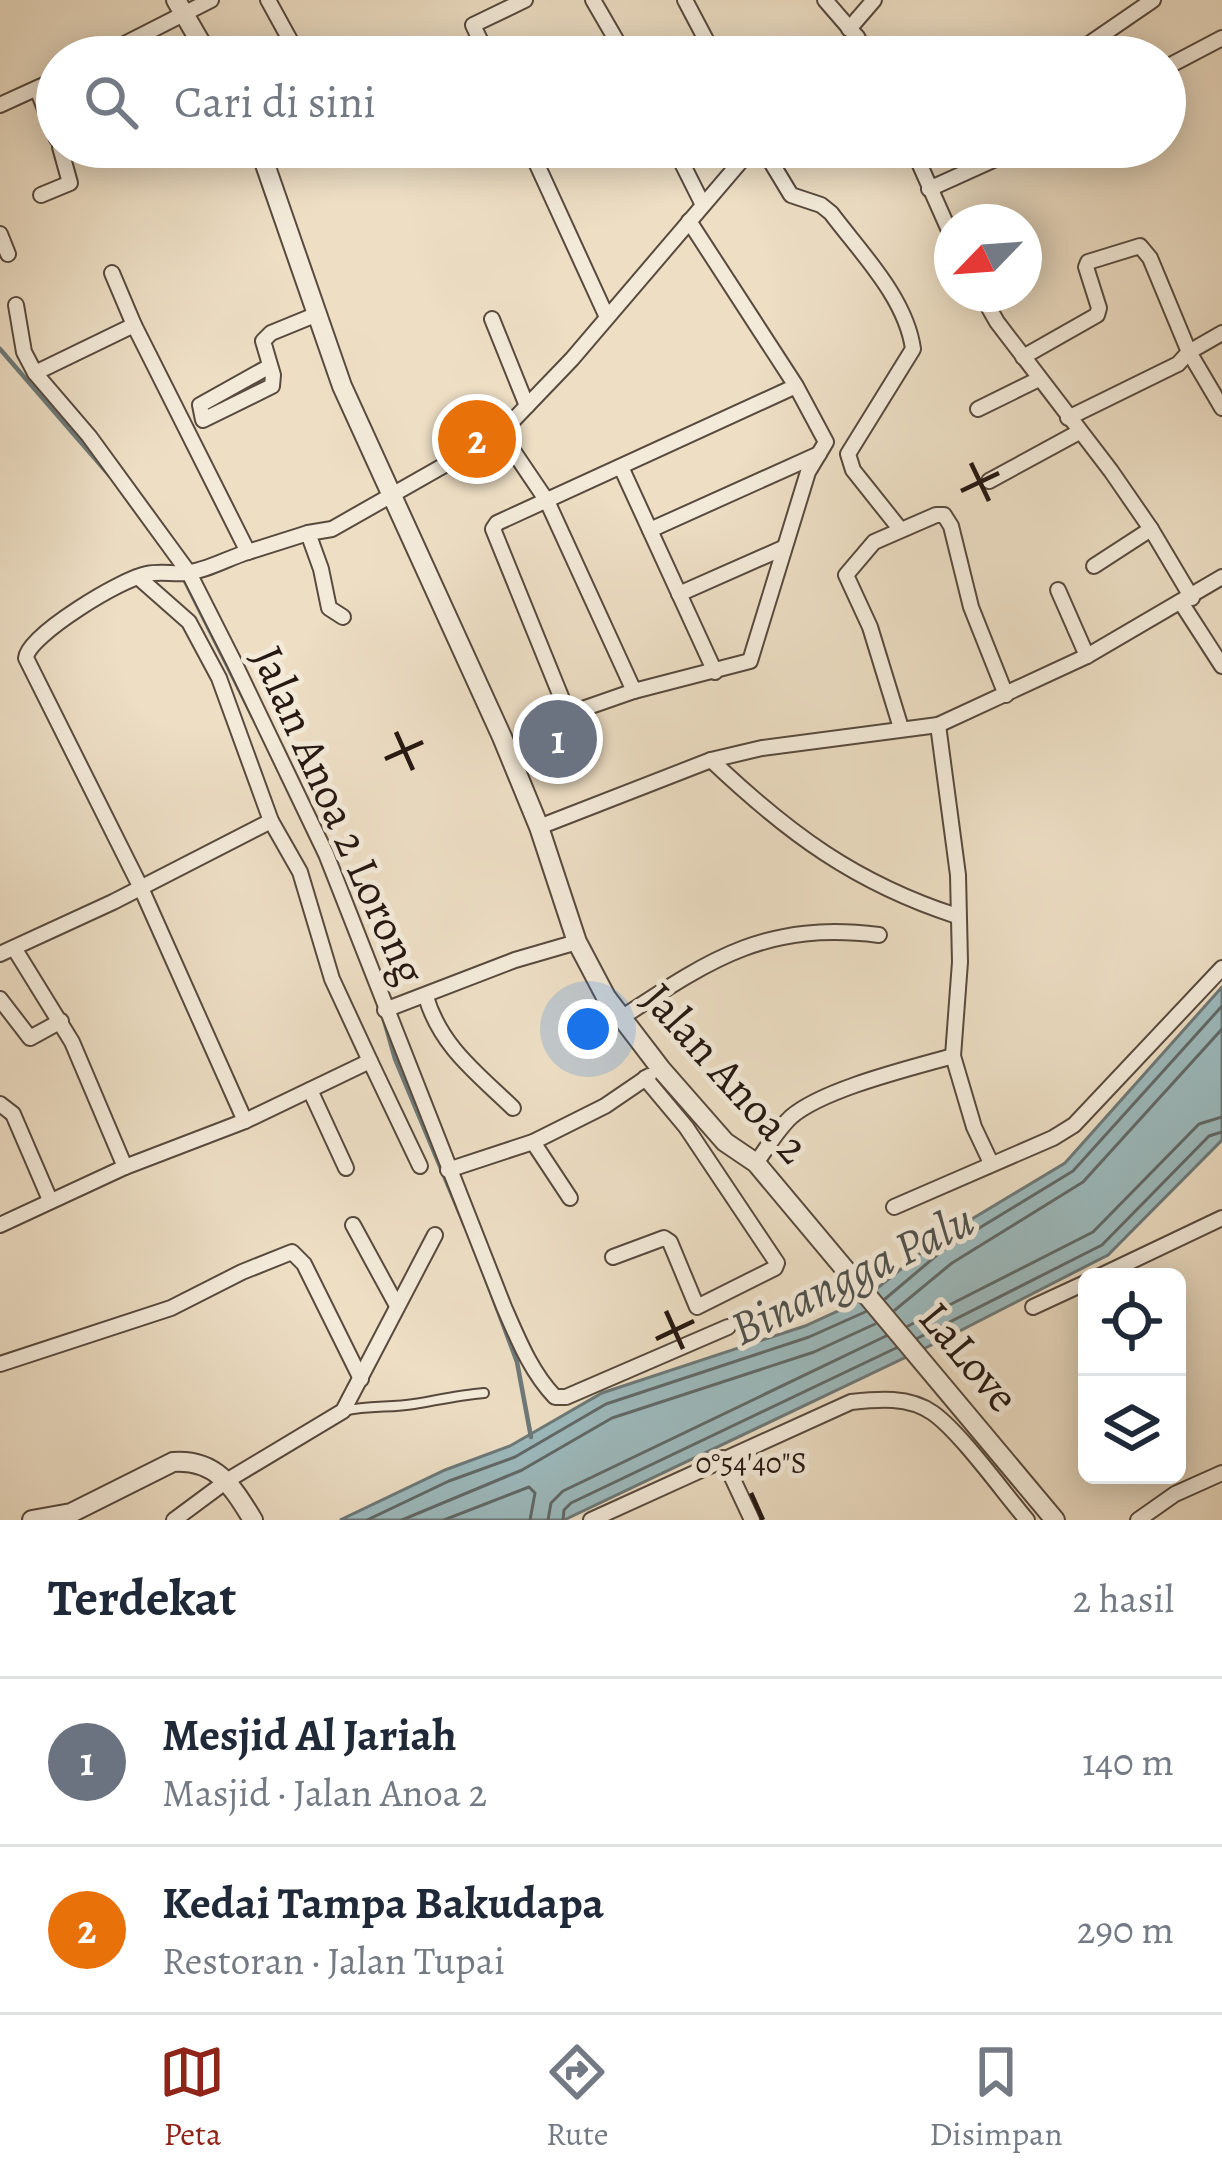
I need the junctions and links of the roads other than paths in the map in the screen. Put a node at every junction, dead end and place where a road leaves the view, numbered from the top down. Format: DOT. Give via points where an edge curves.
graph roads {
  1 [pos="211,0"];
  2 [pos="268,0"];
  3 [pos="525,0"];
  4 [pos="593,0"];
  5 [pos="685,0"];
  6 [pos="825,0"];
  7 [pos="874,0"];
  8 [pos="1153,0"];
  9 [pos="179,7"];
  10 [pos="853,33"];
  11 [pos="133,36"];
  12 [pos="196,36"];
  13 [pos="288,36"];
  14 [pos="478,36"];
  15 [pos="614,36"];
  16 [pos="704,36"];
  17 [pos="851,36"];
  18 [pos="855,36"];
  19 [pos="1101,36"];
  20 [pos="1221,41"];
  21 [pos="1186,58"];
  22 [pos="36,89"];
  23 [pos="0,105"];
  24 [pos="66,168"];
  25 [pos="266,168"];
  26 [pos="539,168"];
  27 [pos="684,168"];
  28 [pos="734,168"];
  29 [pos="775,168"];
  30 [pos="920,168"];
  31 [pos="976,168"];
  32 [pos="929,189"];
  33 [pos="41,195"];
  34 [pos="702,203"];
  35 [pos="936,204"];
  36 [pos="689,221"];
  37 [pos="0,234"];
  38 [pos="8,254"];
  39 [pos="112,273"];
  40 [pos="16,305"];
  41 [pos="993,312"];
  42 [pos="315,315"];
  43 [pos="606,315"];
  44 [pos="492,320"];
  45 [pos="134,325"];
  46 [pos="1222,332"];
  47 [pos="1190,352"];
  48 [pos="1024,357"];
  49 [pos="270,366"];
  50 [pos="34,373"];
  51 [pos="1040,379"];
  52 [pos="796,386"];
  53 [pos="527,406"];
  54 [pos="1222,408"];
  55 [pos="978,409"];
  56 [pos="1068,418"];
  57 [pos="1079,432"];
  58 [pos="501,433"];
  59 [pos="819,454"];
  60 [pos="621,467"];
  61 [pos="989,481"];
  62 [pos="392,498"];
  63 [pos="547,501"];
  64 [pos="900,529"];
  65 [pos="1151,529"];
  66 [pos="650,530"];
  67 [pos="308,532"];
  68 [pos="783,548"];
  69 [pos="248,552"];
  70 [pos="1094,566"];
  71 [pos="189,573"];
  72 [pos="141,575"];
  73 [pos="1222,578"];
  74 [pos="1058,590"];
  75 [pos="679,594"];
  76 [pos="1187,601"];
  77 [pos="343,617"];
  78 [pos="1088,656"];
  79 [pos="1222,666"];
  80 [pos="715,672"];
  81 [pos="634,691"];
  82 [pos="1006,695"];
  83 [pos="938,725"];
  84 [pos="901,728"];
  85 [pos="711,760"];
  86 [pos="272,821"];
  87 [pos="539,827"];
  88 [pos="141,888"];
  89 [pos="957,916"];
  90 [pos="879,935"];
  91 [pos="577,941"];
  92 [pos="7,951"];
  93 [pos="1222,968"];
  94 [pos="425,997"];
  95 [pos="0,999"];
  96 [pos="385,1010"];
  97 [pos="621,1018"];
  98 [pos="61,1021"];
  99 [pos="953,1055"];
  100 [pos="370,1061"];
  101 [pos="653,1074"];
  102 [pos="310,1090"];
  103 [pos="0,1105"];
  104 [pos="513,1108"];
  105 [pos="245,1121"];
  106 [pos="532,1142"];
  107 [pos="991,1162"];
  108 [pos="757,1163"];
  109 [pos="125,1166"];
  110 [pos="420,1166"];
  111 [pos="346,1168"];
  112 [pos="448,1170"];
  113 [pos="570,1198"];
  114 [pos="50,1200"];
  115 [pos="893,1207"];
  116 [pos="1222,1218"];
  117 [pos="0,1225"];
  118 [pos="353,1225"];
  119 [pos="435,1235"];
  120 [pos="824,1244"];
  121 [pos="613,1258"];
  122 [pos="1117,1268"];
  123 [pos="1078,1286"];
  124 [pos="397,1304"];
  125 [pos="1033,1307"];
  126 [pos="728,1328"];
  127 [pos="0,1364"];
  128 [pos="361,1378"];
  129 [pos="484,1393"];
  130 [pos="336,1416"];
  131 [pos="723,1458"];
  132 [pos="1222,1473"];
  133 [pos="228,1480"];
  134 [pos="32,1520"];
  135 [pos="174,1520"];
  136 [pos="253,1520"];
  137 [pos="591,1520"];
  138 [pos="752,1520"];
  139 [pos="1027,1520"];
  140 [pos="1055,1520"];
  141 [pos="1138,1520"];
  1 -- 9 [label="street"];
  2 -- 13 [label="street"];
  3 -- 14 [label="street" via="473,25"];
  4 -- 15 [label="street"];
  5 -- 16 [label="street"];
  6 -- 10 [label="street"];
  7 -- 10 [label="street"];
  8 -- 19 [label="street"];
  9 -- 11 [label="street"];
  9 -- 12 [label="street"];
  10 -- 17 [label="street"];
  10 -- 18 [label="street"];
  20 -- 21 [label="street"];
  22 -- 23 [label="street"];
  24 -- 33 [label="street" via="70,183"];
  25 -- 42 [label="street, Jalan Anoa 2"];
  26 -- 43 [label="street"];
  27 -- 34 [label="street"];
  28 -- 34 [label="street"];
  29 -- 64 [label="street" via="791,195 821,205 844,230 899,308 913,350 848,454"];
  30 -- 32 [label="street"];
  31 -- 32 [label="street"];
  32 -- 35 [label="street"];
  34 -- 36 [label="street"];
  36 -- 43 [label="street"];
  36 -- 52 [label="street"];
  37 -- 38 [label="street"];
  39 -- 45 [label="street"];
  40 -- 50 [label="street, Jalan Anoa 2 Lorong"];
  41 -- 48 [label="street"];
  42 -- 49 [label="street" via="266,337"];
  42 -- 62 [label="street, Jalan Anoa 2"];
  43 -- 53 [label="street"];
  44 -- 53 [label="street"];
  45 -- 50 [label="street"];
  45 -- 69 [label="street"];
  46 -- 47 [label="street"];
  47 -- 48 [label="street" via="1150,258 1133,245 1087,264 1097,315"];
  47 -- 54 [label="street"];
  47 -- 56 [label="street"];
  48 -- 51 [label="street"];
  49 -- 49 [label="street" via="267,389 203,420 198,406"];
  50 -- 71 [label="street, Jalan Anoa 2 Lorong"];
  51 -- 55 [label="street"];
  51 -- 56 [label="street"];
  52 -- 59 [label="street" via="826,437"];
  52 -- 60 [label="street"];
  53 -- 58 [label="street"];
  56 -- 57 [label="street"];
  57 -- 61 [label="street"];
  57 -- 65 [label="street"];
  58 -- 62 [label="street"];
  58 -- 63 [label="street"];
  59 -- 66 [label="street"];
  59 -- 68 [label="street"];
  60 -- 63 [label="street"];
  60 -- 66 [label="street"];
  62 -- 67 [label="street" via="332,529"];
  62 -- 87 [label="street, Jalan Anoa 2"];
  63 -- 81 [label="street"];
  63 -- 81 [label="street" via="497,523 493,533 568,714"];
  64 -- 82 [label="street" via="936,514 948,519 971,608"];
  64 -- 84 [label="street" via="874,542 846,578"];
  65 -- 70 [label="street"];
  65 -- 76 [label="street"];
  66 -- 75 [label="street"];
  67 -- 69 [label="street"];
  67 -- 77 [label="street" via="329,608"];
  68 -- 75 [label="street"];
  68 -- 80 [label="street" via="753,657"];
  69 -- 71 [label="street"];
  71 -- 72 [label="street"];
  71 -- 96 [label="street, Jalan Anoa 2 Lorong" via="326,854"];
  72 -- 86 [label="street" via="199,640"];
  72 -- 88 [label="street" via="57,622 26,658"];
  73 -- 76 [label="street"];
  74 -- 78 [label="street"];
  75 -- 80 [label="street"];
  76 -- 78 [label="street"];
  76 -- 79 [label="street"];
  78 -- 82 [label="street"];
  80 -- 81 [label="street"];
  82 -- 83 [label="street"];
  83 -- 84 [label="street"];
  83 -- 89 [label="street"];
  84 -- 85 [label="street"];
  85 -- 87 [label="street"];
  85 -- 89 [label="street" via="814,848 899,898"];
  86 -- 88 [label="street"];
  86 -- 100 [label="street" via="300,872 332,979"];
  87 -- 91 [label="street, Jalan Anoa 2"];
  88 -- 92 [label="street"];
  88 -- 105 [label="street"];
  89 -- 99 [label="street"];
  90 -- 97 [label="street" via="828,928 760,942 703,964"];
  91 -- 94 [label="street"];
  91 -- 97 [label="street, Jalan Anoa 2"];
  92 -- 98 [label="street"];
  93 -- 107 [label="street" via="1073,1125"];
  94 -- 96 [label="street"];
  94 -- 104 [label="street" via="454,1053"];
  95 -- 98 [label="street" via="30,1039"];
  96 -- 112 [label="street, Jalan Anoa 2 Lorong"];
  97 -- 101 [label="street, Jalan Anoa 2"];
  98 -- 109 [label="street"];
  99 -- 107 [label="street"];
  99 -- 108 [label="street" via="800,1110"];
  100 -- 102 [label="street"];
  100 -- 110 [label="street"];
  101 -- 106 [label="street"];
  101 -- 108 [label="street, Jalan Anoa 2"];
  101 -- 121 [label="street" via="777,1263 697,1307 664,1238"];
  102 -- 105 [label="street"];
  102 -- 111 [label="street"];
  103 -- 114 [label="street" via="13,1114"];
  105 -- 109 [label="street"];
  106 -- 112 [label="street"];
  106 -- 113 [label="street"];
  107 -- 115 [label="street"];
  108 -- 120 [label="street, Jalan Anoa 2"];
  109 -- 114 [label="street"];
  112 -- 126 [label="street, Jalan Anoa 2 Lorong" via="529,1362 555,1397"];
  114 -- 117 [label="street"];
  116 -- 122 [label="street"];
  118 -- 124 [label="street"];
  119 -- 124 [label="street"];
  120 -- 140 [label="street, LaLove"];
  123 -- 125 [label="street"];
  124 -- 128 [label="street"];
  127 -- 128 [label="street" via="171,1308 292,1252"];
  128 -- 130 [label="street"];
  129 -- 130 [label="lane"];
  130 -- 133 [label="street"];
  131 -- 137 [label="street"];
  131 -- 138 [label="street"];
  131 -- 139 [label="street" via="850,1402 896,1400 932,1412"];
  132 -- 141 [label="street"];
  133 -- 134 [label="street" via="203,1464 172,1462 71,1513"];
  133 -- 135 [label="street"];
  133 -- 136 [label="street"];
}
